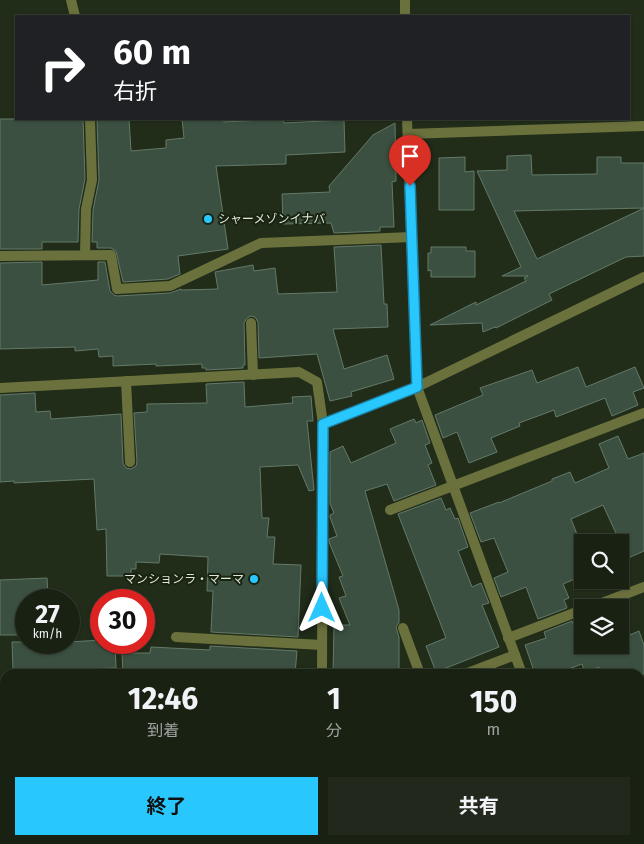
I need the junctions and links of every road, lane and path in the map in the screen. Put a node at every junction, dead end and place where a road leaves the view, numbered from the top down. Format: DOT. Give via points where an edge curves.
graph roads {
  1 [pos="71,0"];
  2 [pos="405,0"];
  3 [pos="75,15"];
  4 [pos="405,15"];
  5 [pos="90,120"];
  6 [pos="407,120"];
  7 [pos="644,126"];
  8 [pos="408,134"];
  9 [pos="412,237"];
  10 [pos="85,255"];
  11 [pos="0,256"];
  12 [pos="644,277"];
  13 [pos="251,323"];
  14 [pos="253,375"];
  15 [pos="126,381"];
  16 [pos="417,387"];
  17 [pos="0,388"];
  18 [pos="644,413"];
  19 [pos="323,424"];
  20 [pos="130,462"];
  21 [pos="452,485"];
  22 [pos="390,510"];
  23 [pos="644,587"];
  24 [pos="613,599"];
  25 [pos="574,613"];
  26 [pos="403,628"];
  27 [pos="176,636"];
  28 [pos="508,638"];
  29 [pos="322,645"];
  30 [pos="515,655"];
  31 [pos="322,669"];
  32 [pos="418,669"];
  33 [pos="478,669"];
  34 [pos="520,669"];
  1 -- 3 [label="street"];
  2 -- 4 [label="street"];
  5 -- 10 [label="street" via="92,180 86,209"];
  6 -- 8 [label="street"];
  7 -- 8 [label="street"];
  8 -- 9 [label="street"];
  9 -- 10 [label="street" via="261,243 170,286 117,289 111,255"];
  9 -- 16 [label="street"];
  10 -- 11 [label="street"];
  12 -- 16 [label="street"];
  13 -- 14 [label="street"];
  14 -- 15 [label="street"];
  14 -- 19 [label="street" via="299,372 317,382"];
  15 -- 17 [label="street"];
  15 -- 20 [label="street"];
  16 -- 19 [label="street"];
  16 -- 21 [label="street"];
  18 -- 21 [label="street"];
  19 -- 29 [label="street"];
  21 -- 22 [label="street"];
  21 -- 28 [label="street"];
  23 -- 24 [label="street"];
  25 -- 28 [label="street"];
  26 -- 32 [label="street"];
  27 -- 29 [label="street"];
  28 -- 30 [label="street"];
  29 -- 31 [label="street"];
  30 -- 33 [label="street"];
  30 -- 34 [label="street"];
}
